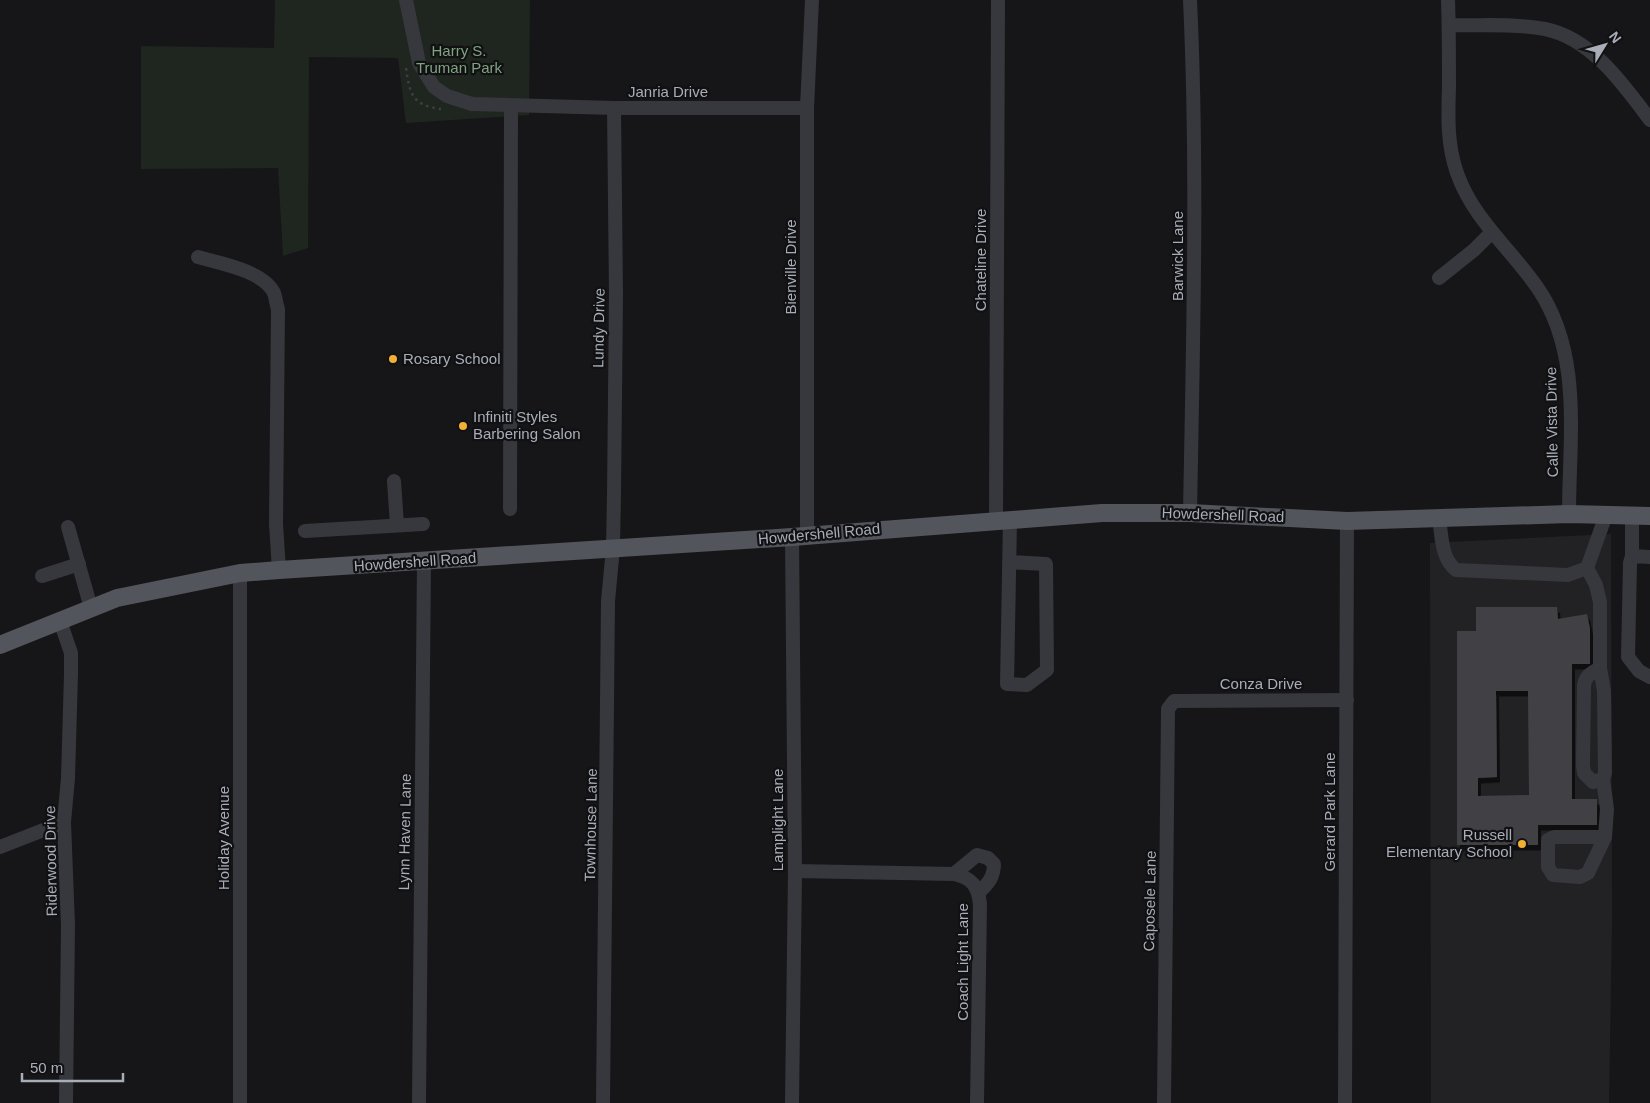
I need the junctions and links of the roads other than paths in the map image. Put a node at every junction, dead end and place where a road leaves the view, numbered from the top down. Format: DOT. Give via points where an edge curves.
graph roads {
  1 [pos="406,0"];
  2 [pos="812,0"];
  3 [pos="998,0"];
  4 [pos="1190,0"];
  5 [pos="1448,0"];
  6 [pos="1449,25"];
  7 [pos="511,106"];
  8 [pos="614,108"];
  9 [pos="807,108"];
  10 [pos="1647,111"];
  11 [pos="1492,232"];
  12 [pos="198,257"];
  13 [pos="1439,278"];
  14 [pos="394,481"];
  15 [pos="510,509"];
  16 [pos="1190,512"];
  17 [pos="1569,514"];
  18 [pos="1606,515"];
  19 [pos="1632,516"];
  20 [pos="1650,516"];
  21 [pos="1439,518"];
  22 [pos="1003,519"];
  23 [pos="1347,520"];
  24 [pos="423,524"];
  25 [pos="397,525"];
  26 [pos="68,527"];
  27 [pos="305,531"];
  28 [pos="800,536"];
  29 [pos="613,548"];
  30 [pos="1632,556"];
  31 [pos="1650,557"];
  32 [pos="424,561"];
  33 [pos="1009,562"];
  34 [pos="79,564"];
  35 [pos="1587,568"];
  36 [pos="279,570"];
  37 [pos="240,573"];
  38 [pos="42,576"];
  39 [pos="91,608"];
  40 [pos="60,621"];
  41 [pos="0,645"];
  42 [pos="1600,668"];
  43 [pos="1650,677"];
  44 [pos="1347,700"];
  45 [pos="1174,701"];
  46 [pos="1603,779"];
  47 [pos="64,822"];
  48 [pos="1605,837"];
  49 [pos="0,847"];
  50 [pos="795,871"];
  51 [pos="954,874"];
  52 [pos="979,892"];
  53 [pos="66,1103"];
  54 [pos="240,1103"];
  55 [pos="419,1103"];
  56 [pos="604,1103"];
  57 [pos="792,1103"];
  58 [pos="977,1103"];
  59 [pos="1164,1103"];
  60 [pos="1345,1103"];
  1 -- 7 [label="street, Janria Drive" via="419,63 434,87 472,104"];
  2 -- 9 [label="street, Bienville Drive"];
  3 -- 22 [label="street, Chateline Drive"];
  4 -- 16 [label="street, Barwick Lane" via="1195,264"];
  5 -- 6 [label="street, Calle Vista Drive"];
  6 -- 10 [label="street" via="1524,26 1565,36 1613,72"];
  6 -- 11 [label="street, Calle Vista Drive" via="1448,135 1462,187"];
  7 -- 8 [label="street, Janria Drive"];
  7 -- 15 [label="street"];
  8 -- 9 [label="street, Janria Drive"];
  8 -- 29 [label="street, Lundy Drive"];
  9 -- 28 [label="street, Bienville Drive"];
  11 -- 13 [label="street"];
  11 -- 17 [label="street, Calle Vista Drive" via="1538,289 1557,322 1563,341 1570,396"];
  12 -- 36 [label="street" via="246,271 262,279 274,292 278,308 276,524"];
  14 -- 25 [label="street"];
  16 -- 22 [label="main road, Howdershell Road"];
  16 -- 23 [label="main road, Howdershell Road"];
  17 -- 18 [label="main road, Howdershell Road"];
  17 -- 21 [label="main road, Howdershell Road"];
  18 -- 19 [label="main road, Howdershell Road"];
  18 -- 35 [label="street"];
  19 -- 20 [label="main road, Howdershell Road"];
  19 -- 30 [label="street"];
  21 -- 23 [label="main road, Howdershell Road"];
  21 -- 35 [label="street" via="1444,554 1456,570 1568,575"];
  22 -- 28 [label="main road, Howdershell Road"];
  22 -- 33 [label="street, Chateline Drive"];
  23 -- 44 [label="street, Gerard Park Lane"];
  24 -- 25 [label="street"];
  25 -- 27 [label="street"];
  26 -- 34 [label="street"];
  28 -- 29 [label="main road, Howdershell Road"];
  28 -- 50 [label="street, Lamplight Lane"];
  29 -- 32 [label="main road, Howdershell Road"];
  29 -- 56 [label="street, Townhouse Lane" via="608,601"];
  30 -- 31 [label="street"];
  30 -- 43 [label="street" via="1628,658"];
  32 -- 36 [label="main road, Howdershell Road"];
  32 -- 55 [label="street, Lynn Haven Lane"];
  33 -- 33 [label="street, Chateline Drive" via="1007,684 1027,685 1047,670 1046,564"];
  34 -- 38 [label="street"];
  34 -- 39 [label="street"];
  35 -- 42 [label="street" via="1596,584 1600,602"];
  36 -- 37 [label="main road, Howdershell Road"];
  37 -- 39 [label="main road, Howdershell Road" via="125,596"];
  37 -- 54 [label="street, Holiday Avenue"];
  39 -- 40 [label="main road, Howdershell Road"];
  40 -- 41 [label="main road, Howdershell Road"];
  40 -- 47 [label="street, Riderwood Drive" via="70,653"];
  42 -- 46 [label="street" via="1604,691"];
  42 -- 46 [label="street" via="1585,678 1583,765 1588,778 1594,782"];
  44 -- 45 [label="street, Conza Drive"];
  44 -- 60 [label="street, Gerard Park Lane"];
  45 -- 59 [label="street, Caposele Lane" via="1168,709"];
  46 -- 48 [label="street" via="1607,808"];
  47 -- 49 [label="street"];
  47 -- 53 [label="street, Riderwood Drive" via="68,924"];
  50 -- 51 [label="street, Coach Light Lane"];
  50 -- 57 [label="street, Lamplight Lane"];
  51 -- 52 [label="street, Coach Light Lane" via="966,876"];
  51 -- 52 [label="street" via="977,855 988,858 994,864 994,873"];
  52 -- 58 [label="street, Coach Light Lane"];
}
